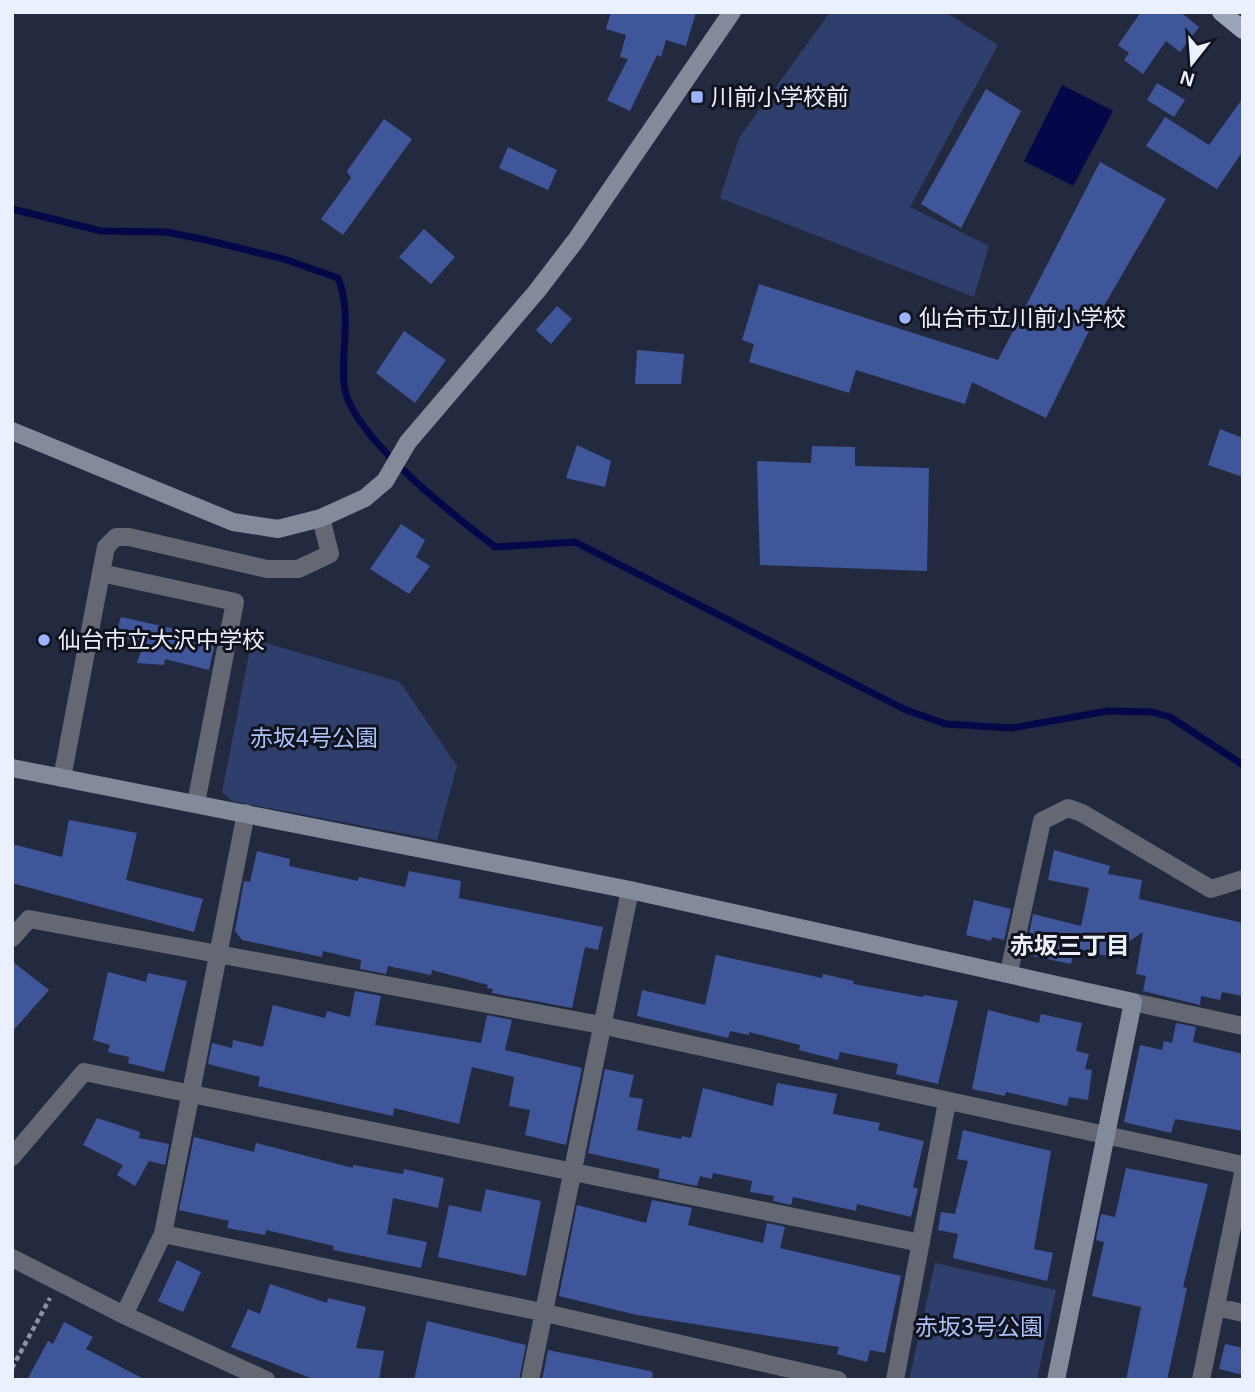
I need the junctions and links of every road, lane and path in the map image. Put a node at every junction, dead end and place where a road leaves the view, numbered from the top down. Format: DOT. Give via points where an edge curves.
graph roads {
  1 [pos="732,12"];
  2 [pos="1221,12"];
  3 [pos="1243,30"];
  4 [pos="12,431"];
  5 [pos="321,518"];
  6 [pos="101,573"];
  7 [pos="12,768"];
  8 [pos="62,778"];
  9 [pos="196,803"];
  10 [pos="246,813"];
  11 [pos="1243,879"];
  12 [pos="630,890"];
  13 [pos="12,938"];
  14 [pos="218,953"];
  15 [pos="1009,972"];
  16 [pos="1133,1002"];
  17 [pos="601,1025"];
  18 [pos="1243,1026"];
  19 [pos="189,1093"];
  20 [pos="947,1102"];
  21 [pos="1107,1133"];
  22 [pos="12,1157"];
  23 [pos="1243,1165"];
  24 [pos="572,1171"];
  25 [pos="1243,1173"];
  26 [pos="163,1234"];
  27 [pos="921,1243"];
  28 [pos="12,1258"];
  29 [pos="59,1282"];
  30 [pos="1216,1307"];
  31 [pos="544,1313"];
  32 [pos="1243,1313"];
  33 [pos="124,1315"];
  34 [pos="12,1367"];
  35 [pos="266,1380"];
  36 [pos="530,1380"];
  37 [pos="838,1380"];
  38 [pos="895,1380"];
  39 [pos="1056,1380"];
  40 [pos="1201,1380"];
  1 -- 5 [label="street" via="560,260 408,442 385,481 365,498"];
  2 -- 3 [label="main road"];
  4 -- 5 [label="street" via="233,522 278,530"];
  5 -- 6 [label="street" via="330,554 299,569 267,569 116,537 106,547"];
  6 -- 8 [label="street"];
  6 -- 9 [label="street" via="234,602"];
  7 -- 8 [label="street"];
  8 -- 9 [label="street"];
  9 -- 10 [label="street"];
  10 -- 12 [label="street"];
  10 -- 14 [label="street"];
  11 -- 15 [label="street" via="1212,889 1068,808 1042,821"];
  12 -- 15 [label="street"];
  12 -- 17 [label="street"];
  13 -- 14 [label="street" via="29,919"];
  14 -- 17 [label="street"];
  14 -- 19 [label="street"];
  15 -- 16 [label="street"];
  16 -- 18 [label="street"];
  16 -- 21 [label="street"];
  17 -- 20 [label="street"];
  17 -- 24 [label="street"];
  19 -- 22 [label="street" via="84,1072"];
  19 -- 24 [label="street"];
  19 -- 26 [label="street"];
  20 -- 21 [label="street"];
  20 -- 27 [label="street"];
  21 -- 23 [label="street"];
  21 -- 39 [label="street"];
  24 -- 27 [label="street"];
  24 -- 31 [label="street"];
  25 -- 30 [label="street"];
  26 -- 31 [label="street"];
  26 -- 33 [label="street"];
  27 -- 38 [label="street"];
  28 -- 29 [label="street"];
  29 -- 33 [label="street"];
  29 -- 34 [label="path"];
  30 -- 32 [label="street"];
  30 -- 40 [label="street"];
  31 -- 36 [label="street"];
  31 -- 37 [label="street"];
  33 -- 35 [label="street"];
}
